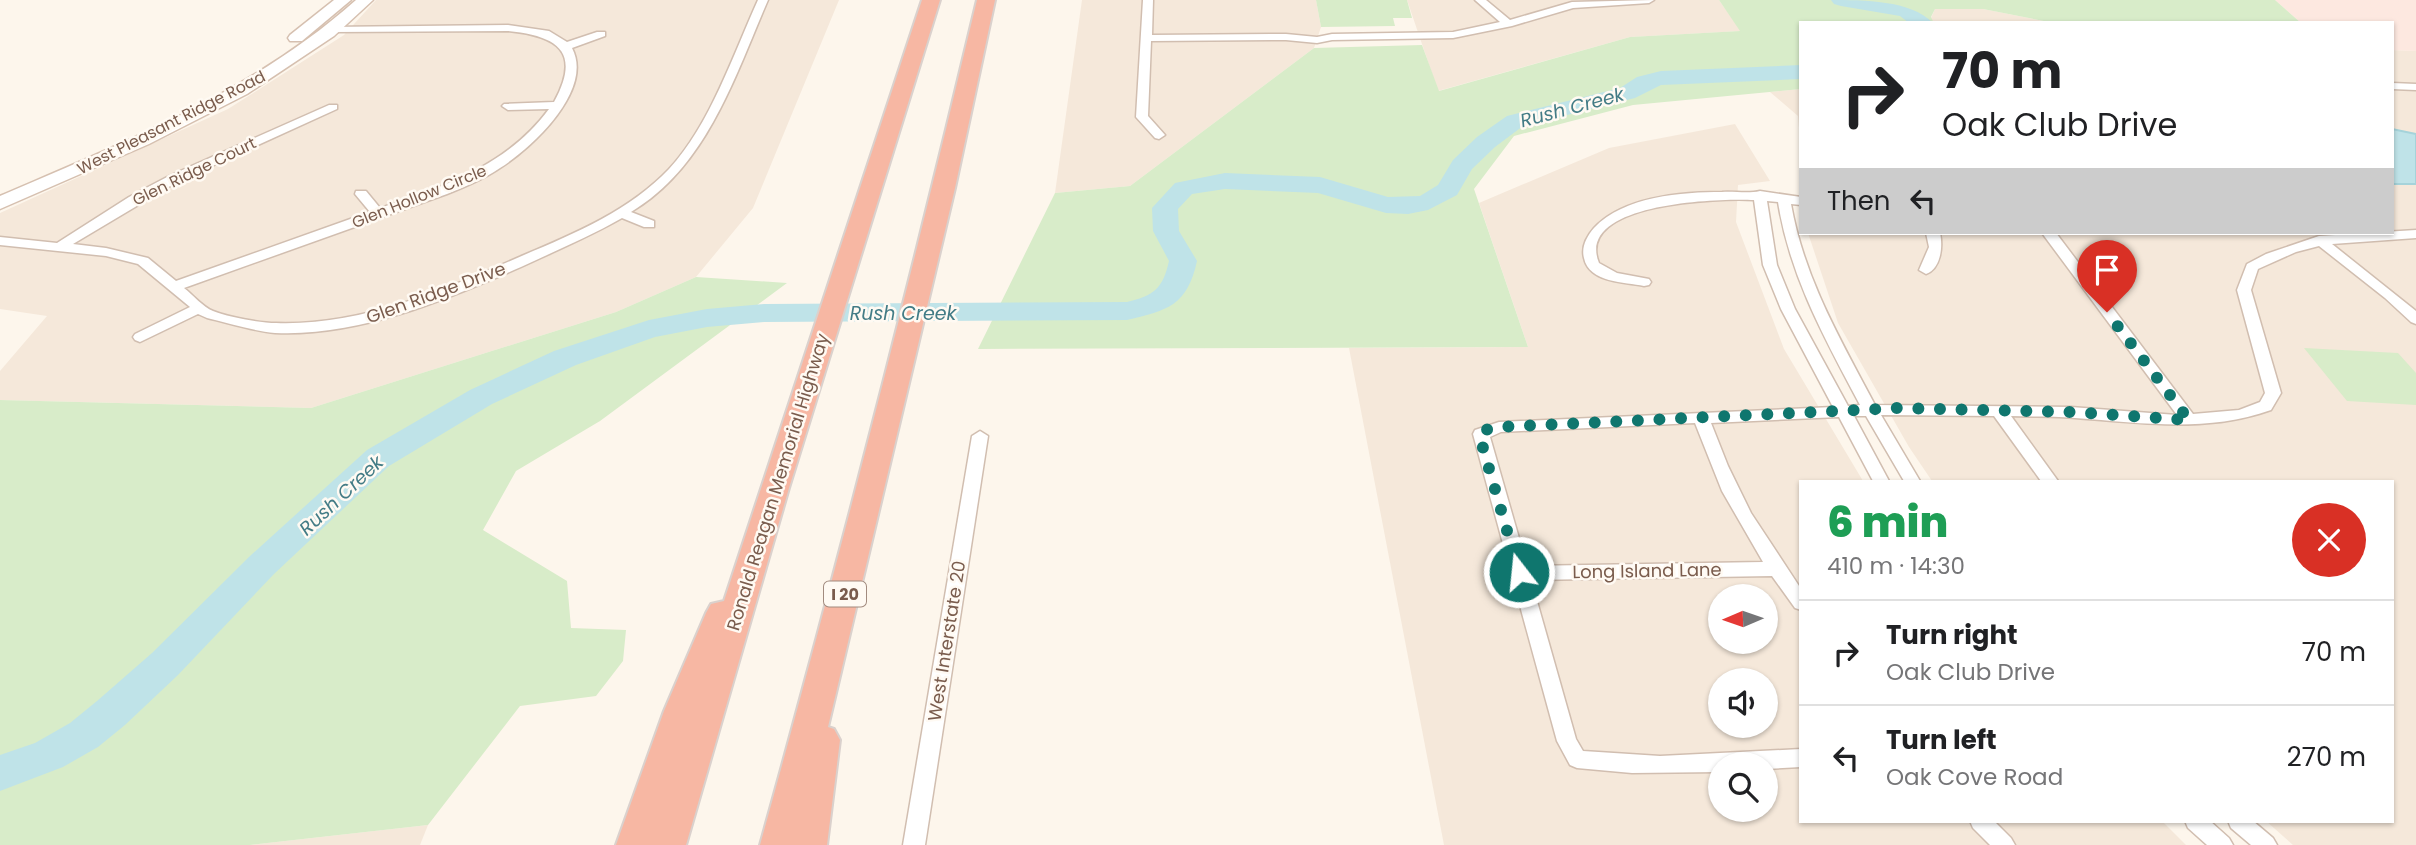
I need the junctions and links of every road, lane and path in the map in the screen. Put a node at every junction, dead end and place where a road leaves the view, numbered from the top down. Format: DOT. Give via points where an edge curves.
graph roads {
  1 [pos="343,0"];
  2 [pos="365,0"];
  3 [pos="763,0"];
  4 [pos="911,0"];
  5 [pos="931,0"];
  6 [pos="986,0"];
  7 [pos="1004,0"];
  8 [pos="1148,0"];
  9 [pos="1480,0"];
  10 [pos="1615,0"];
  11 [pos="1649,0"];
  12 [pos="1508,24"];
  13 [pos="334,29"];
  14 [pos="601,34"];
  15 [pos="1146,38"];
  16 [pos="566,46"];
  17 [pos="2394,86"];
  18 [pos="2416,87"];
  19 [pos="557,105"];
  20 [pos="508,106"];
  21 [pos="333,107"];
  22 [pos="1159,135"];
  23 [pos="0,187"];
  24 [pos="944,188"];
  25 [pos="361,194"];
  26 [pos="1760,195"];
  27 [pos="1784,199"];
  28 [pos="1799,201"];
  29 [pos="0,203"];
  30 [pos="379,213"];
  31 [pos="622,213"];
  32 [pos="649,224"];
  33 [pos="858,227"];
  34 [pos="2394,234"];
  35 [pos="2416,234"];
  36 [pos="1933,235"];
  37 [pos="2050,235"];
  38 [pos="2359,235"];
  39 [pos="2319,240"];
  40 [pos="0,241"];
  41 [pos="61,246"];
  42 [pos="1926,270"];
  43 [pos="1644,282"];
  44 [pos="173,287"];
  45 [pos="199,308"];
  46 [pos="2416,319"];
  47 [pos="140,337"];
  48 [pos="1870,410"];
  49 [pos="1999,411"];
  50 [pos="1842,412"];
  51 [pos="1700,417"];
  52 [pos="2189,420"];
  53 [pos="979,436"];
  54 [pos="1880,480"];
  55 [pos="1911,480"];
  56 [pos="2049,480"];
  57 [pos="774,488"];
  58 [pos="1776,569"];
  59 [pos="1519,572"];
  60 [pos="1799,600"];
  61 [pos="840,615"];
  62 [pos="1799,758"];
  63 [pos="1982,823"];
  64 [pos="2197,823"];
  65 [pos="2240,823"];
  66 [pos="635,845"];
  67 [pos="667,845"];
  68 [pos="779,845"];
  69 [pos="808,845"];
  70 [pos="914,845"];
  71 [pos="2004,845"];
  72 [pos="2222,845"];
  73 [pos="2266,845"];
  1 -- 23 [label="main road, West Pleasant Ridge Road" via="281,48 196,99"];
  2 -- 13 [label="main road, West Pleasant Ridge Road"];
  3 -- 31 [label="street, Glen Ridge Drive" via="712,115 676,169 649,196"];
  4 -- 33 [label="highway" via="879,112"];
  5 -- 33 [label="highway, Ronald Reagan Memorial Highway"];
  6 -- 24 [label="highway, I 20"];
  7 -- 24 [label="highway" via="982,90"];
  8 -- 15 [label="street"];
  9 -- 12 [label="street"];
  10 -- 11 [label="street"];
  10 -- 12 [label="street" via="1572,5"];
  12 -- 15 [label="street" via="1446,36"];
  13 -- 16 [label="street" via="508,28 550,35"];
  13 -- 29 [label="main road, West Pleasant Ridge Road" via="218,102"];
  14 -- 16 [label="street"];
  15 -- 22 [label="street" via="1142,117"];
  16 -- 19 [label="street, Glen Hollow Circle" via="575,67"];
  17 -- 18 [label="street"];
  19 -- 20 [label="street"];
  19 -- 30 [label="street, Glen Hollow Circle" via="497,165"];
  21 -- 41 [label="street, Glen Ridge Court" via="173,178"];
  24 -- 61 [label="highway, I 20"];
  25 -- 30 [label="street"];
  26 -- 27 [label="street"];
  26 -- 43 [label="street" via="1684,197 1627,212 1601,228 1590,245 1593,265 1611,276"];
  26 -- 50 [label="street" via="1770,265"];
  27 -- 28 [label="street"];
  27 -- 48 [label="street" via="1796,263 1815,309"];
  30 -- 44 [label="street, Glen Hollow Circle"];
  31 -- 32 [label="street"];
  31 -- 45 [label="street, Glen Ridge Drive" via="463,287 355,321 273,328 225,320"];
  33 -- 57 [label="highway, Ronald Reagan Memorial Highway"];
  34 -- 35 [label="street"];
  36 -- 42 [label="street" via="1936,247"];
  37 -- 52 [label="street"];
  38 -- 39 [label="street"];
  39 -- 46 [label="street"];
  39 -- 52 [label="street" via="2252,267 2244,290 2273,393 2266,405 2241,415"];
  40 -- 41 [label="street, Glen Ridge Drive"];
  41 -- 44 [label="street, Glen Ridge Drive" via="143,261"];
  44 -- 45 [label="street, Glen Ridge Drive"];
  45 -- 47 [label="street"];
  48 -- 49 [label="street"];
  48 -- 50 [label="street"];
  48 -- 55 [label="street"];
  49 -- 52 [label="street"];
  49 -- 56 [label="street"];
  50 -- 51 [label="street"];
  50 -- 54 [label="street"];
  51 -- 58 [label="street" via="1752,532"];
  51 -- 59 [label="street" via="1490,428 1481,434"];
  53 -- 70 [label="street, West Interstate 20"];
  57 -- 66 [label="highway" via="681,711"];
  57 -- 67 [label="highway, Ronald Reagan Memorial Highway"];
  58 -- 59 [label="street, Long Island Lane"];
  58 -- 60 [label="street"];
  59 -- 62 [label="street" via="1567,741 1577,760 1657,765"];
  61 -- 68 [label="highway, I 20"];
  61 -- 69 [label="highway"];
  63 -- 71 [label="street"];
  64 -- 72 [label="street"];
  65 -- 73 [label="street"];
}
